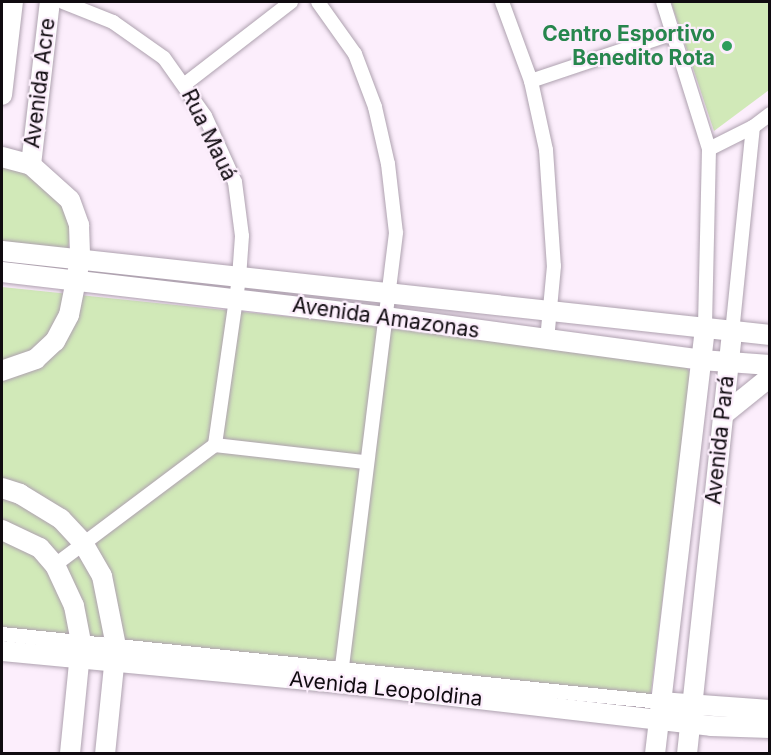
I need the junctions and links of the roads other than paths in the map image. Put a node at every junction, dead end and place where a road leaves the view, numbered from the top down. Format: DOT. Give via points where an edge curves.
graph roads {
  1 [pos="13,2"];
  2 [pos="50,2"];
  3 [pos="63,2"];
  4 [pos="291,2"];
  5 [pos="318,2"];
  6 [pos="502,2"];
  7 [pos="663,2"];
  8 [pos="674,33"];
  9 [pos="531,81"];
  10 [pos="185,84"];
  11 [pos="2,95"];
  12 [pos="770,114"];
  13 [pos="753,127"];
  14 [pos="709,148"];
  15 [pos="2,157"];
  16 [pos="31,165"];
  17 [pos="2,251"];
  18 [pos="80,260"];
  19 [pos="2,272"];
  20 [pos="239,278"];
  21 [pos="78,281"];
  22 [pos="388,296"];
  23 [pos="236,299"];
  24 [pos="550,313"];
  25 [pos="385,317"];
  26 [pos="705,330"];
  27 [pos="732,333"];
  28 [pos="770,335"];
  29 [pos="547,340"];
  30 [pos="701,360"];
  31 [pos="728,363"];
  32 [pos="770,365"];
  33 [pos="2,376"];
  34 [pos="770,377"];
  35 [pos="723,415"];
  36 [pos="215,445"];
  37 [pos="365,462"];
  38 [pos="2,488"];
  39 [pos="2,530"];
  40 [pos="83,543"];
  41 [pos="55,565"];
  42 [pos="2,634"];
  43 [pos="2,651"];
  44 [pos="80,651"];
  45 [pos="116,655"];
  46 [pos="342,667"];
  47 [pos="770,710"];
  48 [pos="659,712"];
  49 [pos="692,714"];
  50 [pos="770,728"];
  51 [pos="70,753"];
  52 [pos="105,753"];
  53 [pos="655,753"];
  54 [pos="687,753"];
  1 -- 11 [label="main road, Avenida Acre"];
  2 -- 16 [label="main road, Avenida Acre"];
  3 -- 10 [label="street, Rua Mauá" via="113,22 164,58"];
  4 -- 10 [label="street"];
  5 -- 22 [label="street" via="355,54 375,107 388,164 396,234"];
  6 -- 9 [label="street"];
  7 -- 8 [label="street, Avenida Pará"];
  8 -- 9 [label="street"];
  8 -- 14 [label="street, Avenida Pará"];
  9 -- 24 [label="street" via="546,150 549,185 554,266"];
  10 -- 20 [label="street, Rua Mauá" via="235,182 242,236"];
  12 -- 13 [label="street"];
  13 -- 14 [label="street"];
  13 -- 27 [label="street, Avenida Pará"];
  14 -- 26 [label="street, Avenida Pará"];
  15 -- 16 [label="main road"];
  16 -- 18 [label="main road" via="70,200 80,225"];
  17 -- 18 [label="main road, Avenida Amazonas"];
  18 -- 20 [label="main road, Avenida Amazonas"];
  18 -- 21 [label="main road"];
  19 -- 21 [label="main road, Avenida Amazonas"];
  20 -- 22 [label="main road, Avenida Amazonas"];
  20 -- 23 [label="street, Rua Mauá"];
  21 -- 23 [label="main road, Avenida Amazonas"];
  21 -- 33 [label="main road" via="69,315 55,341 36,359"];
  22 -- 24 [label="main road, Avenida Amazonas"];
  22 -- 25 [label="street"];
  23 -- 25 [label="main road, Avenida Amazonas"];
  23 -- 36 [label="street, Rua Mauá"];
  24 -- 26 [label="main road, Avenida Amazonas"];
  24 -- 29 [label="street"];
  25 -- 29 [label="main road, Avenida Amazonas"];
  25 -- 37 [label="street"];
  26 -- 27 [label="main road, Avenida Amazonas"];
  26 -- 30 [label="main road, Avenida Pará"];
  27 -- 28 [label="main road, Avenida Amazonas"];
  27 -- 31 [label="main road, Avenida Pará"];
  29 -- 30 [label="main road, Avenida Amazonas"];
  30 -- 31 [label="main road, Avenida Amazonas"];
  30 -- 48 [label="main road, Avenida Pará"];
  31 -- 32 [label="main road, Avenida Amazonas"];
  31 -- 35 [label="main road, Avenida Pará"];
  34 -- 35 [label="main road"];
  35 -- 49 [label="main road, Avenida Pará"];
  36 -- 37 [label="street"];
  36 -- 40 [label="street"];
  37 -- 46 [label="street"];
  38 -- 40 [label="main road" via="42,505"];
  39 -- 41 [label="main road" via="40,548"];
  40 -- 41 [label="street"];
  40 -- 45 [label="main road" via="102,576"];
  41 -- 44 [label="main road" via="74,606"];
  42 -- 44 [label="street"];
  43 -- 44 [label="main road, Avenida Leopoldina"];
  44 -- 45 [label="main road, Avenida Leopoldina"];
  44 -- 51 [label="main road"];
  45 -- 46 [label="street"];
  45 -- 48 [label="main road, Avenida Leopoldina" via="340,683"];
  45 -- 52 [label="main road"];
  46 -- 48 [label="street"];
  47 -- 49 [label="main road, Avenida Leopoldina"];
  48 -- 49 [label="main road, Avenida Leopoldina"];
  48 -- 53 [label="main road, Avenida Pará"];
  49 -- 50 [label="main road, Avenida Leopoldina"];
  49 -- 54 [label="main road, Avenida Pará"];
}
